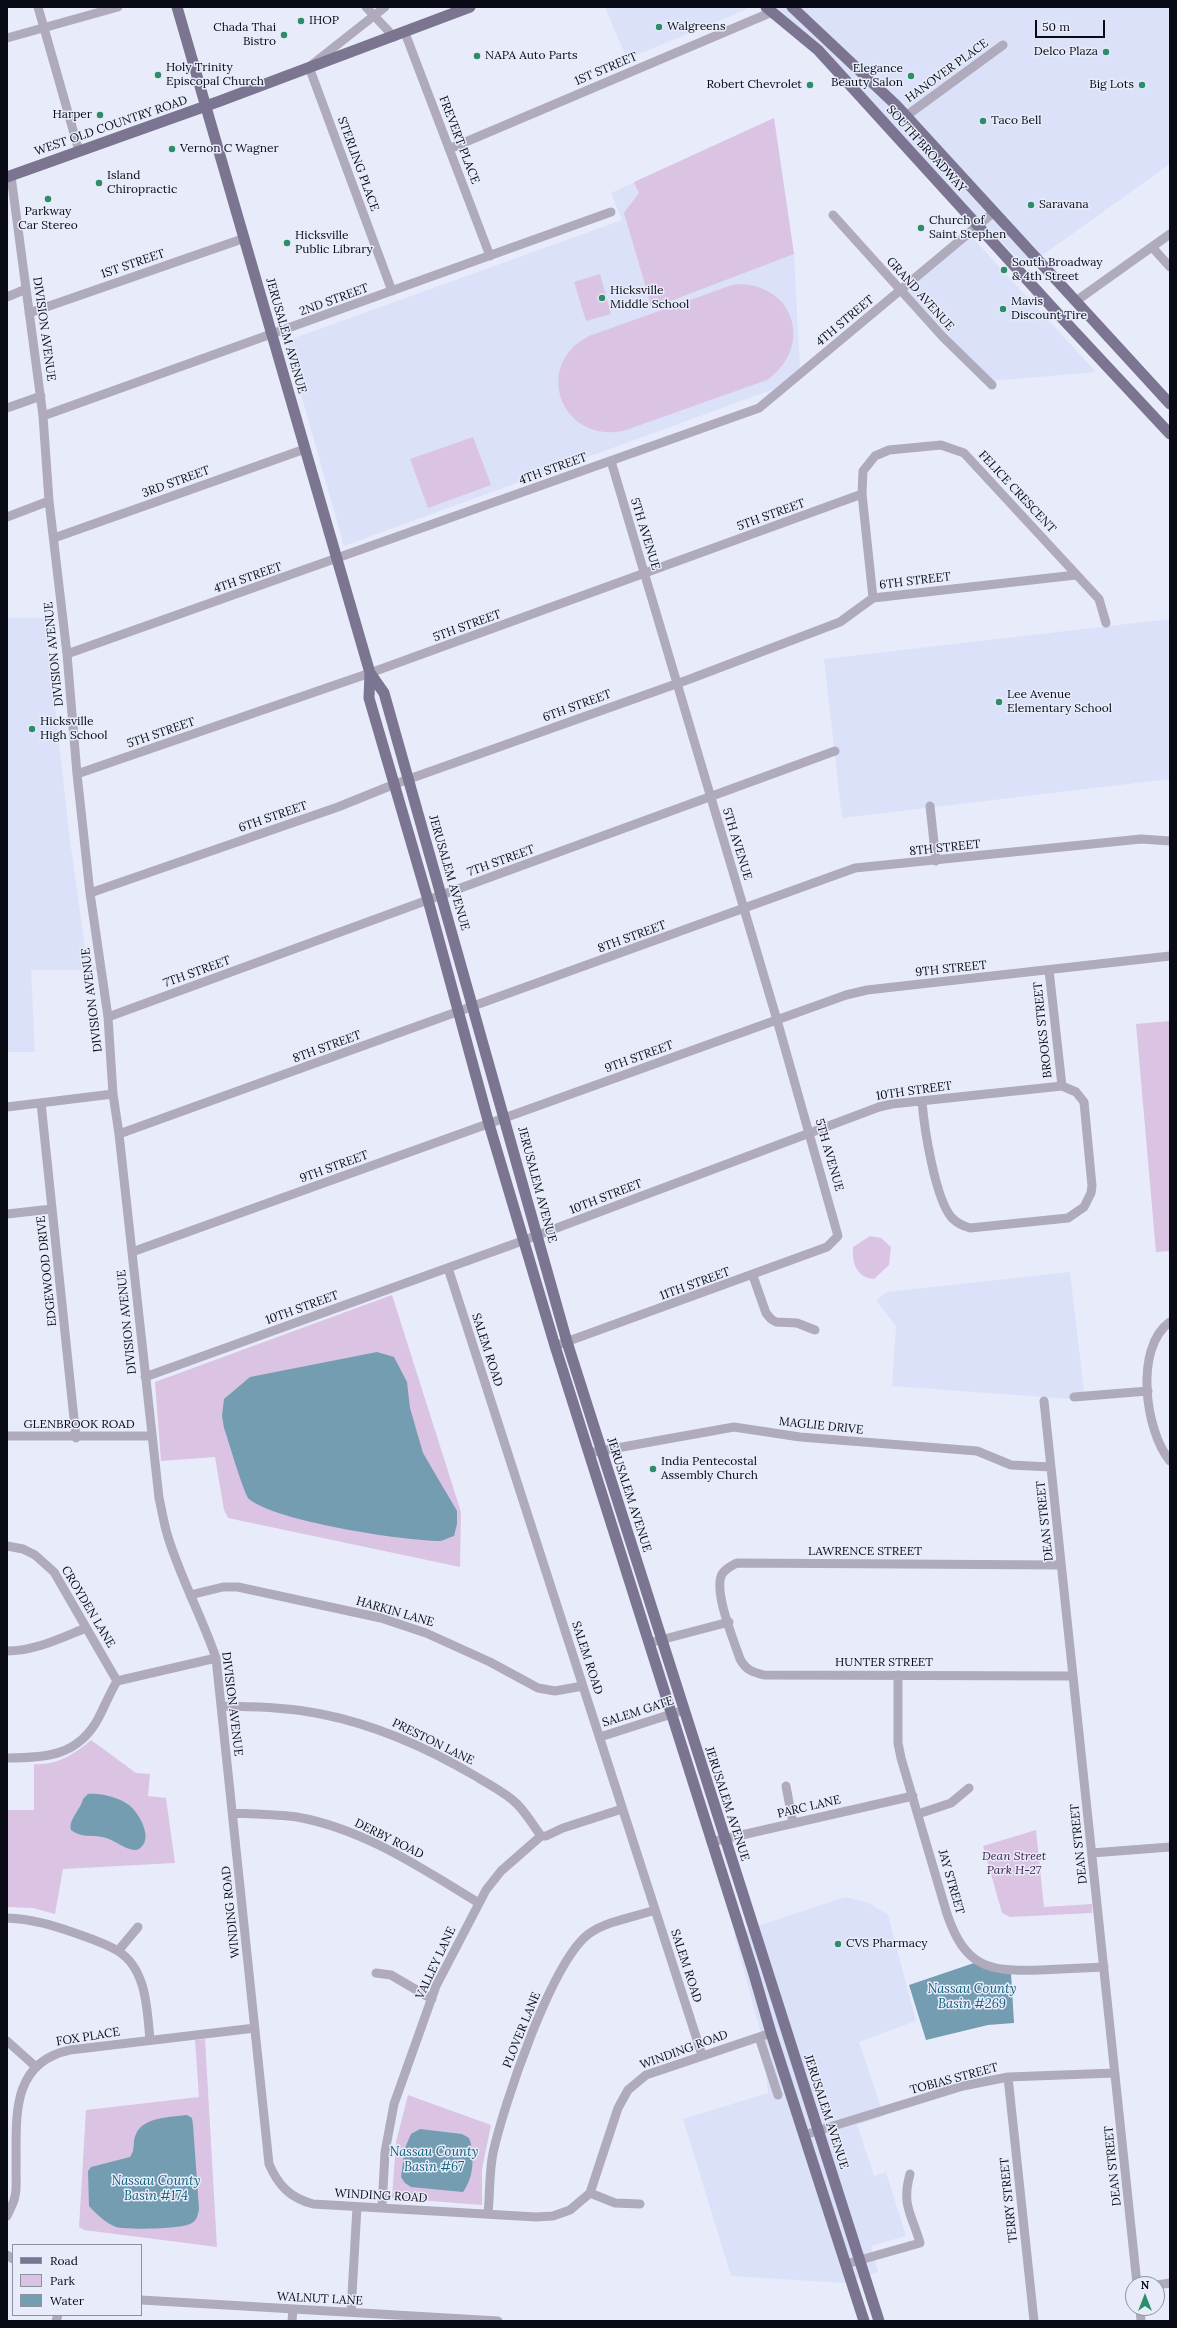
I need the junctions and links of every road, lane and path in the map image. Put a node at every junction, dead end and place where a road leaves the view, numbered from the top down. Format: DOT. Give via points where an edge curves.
graph roads {
  1 [pos="38,7"];
  2 [pos="118,7"];
  3 [pos="177,7"];
  4 [pos="366,7"];
  5 [pos="385,7"];
  6 [pos="470,7"];
  7 [pos="792,7"];
  8 [pos="769,9"];
  9 [pos="375,17"];
  10 [pos="44,28"];
  11 [pos="399,35"];
  12 [pos="7,38"];
  13 [pos="1003,45"];
  14 [pos="309,67"];
  15 [pos="207,106"];
  16 [pos="906,116"];
  17 [pos="449,148"];
  18 [pos="79,151"];
  19 [pos="9,176"];
  20 [pos="611,212"];
  21 [pos="994,212"];
  22 [pos="833,215"];
  23 [pos="978,226"];
  24 [pos="1170,234"];
  25 [pos="245,238"];
  26 [pos="1152,247"];
  27 [pos="490,256"];
  28 [pos="1170,267"];
  29 [pos="26,289"];
  30 [pos="900,290"];
  31 [pos="392,291"];
  32 [pos="7,297"];
  33 [pos="1076,301"];
  34 [pos="29,313"];
  35 [pos="272,336"];
  36 [pos="992,385"];
  37 [pos="41,396"];
  38 [pos="1170,404"];
  39 [pos="7,408"];
  40 [pos="43,416"];
  41 [pos="1170,434"];
  42 [pos="305,449"];
  43 [pos="611,460"];
  44 [pos="862,494"];
  45 [pos="50,501"];
  46 [pos="7,517"];
  47 [pos="54,538"];
  48 [pos="337,560"];
  49 [pos="644,574"];
  50 [pos="1076,574"];
  51 [pos="873,598"];
  52 [pos="1106,623"];
  53 [pos="67,654"];
  54 [pos="370,673"];
  55 [pos="677,683"];
  56 [pos="835,750"];
  57 [pos="77,774"];
  58 [pos="408,779"];
  59 [pos="395,784"];
  60 [pos="711,796"];
  61 [pos="930,806"];
  62 [pos="1170,841"];
  63 [pos="936,861"];
  64 [pos="90,893"];
  65 [pos="442,895"];
  66 [pos="428,900"];
  67 [pos="744,909"];
  68 [pos="1170,956"];
  69 [pos="1049,970"];
  70 [pos="473,1007"];
  71 [pos="459,1012"];
  72 [pos="108,1017"];
  73 [pos="777,1020"];
  74 [pos="1062,1086"];
  75 [pos="113,1094"];
  76 [pos="922,1101"];
  77 [pos="41,1103"];
  78 [pos="7,1107"];
  79 [pos="505,1118"];
  80 [pos="489,1124"];
  81 [pos="810,1133"];
  82 [pos="119,1134"];
  83 [pos="52,1209"];
  84 [pos="7,1214"];
  85 [pos="537,1235"];
  86 [pos="838,1236"];
  87 [pos="524,1240"];
  88 [pos="132,1252"];
  89 [pos="448,1268"];
  90 [pos="753,1276"];
  91 [pos="1170,1322"];
  92 [pos="815,1330"];
  93 [pos="567,1342"];
  94 [pos="555,1346"];
  95 [pos="145,1377"];
  96 [pos="1148,1390"];
  97 [pos="1074,1397"];
  98 [pos="1044,1401"];
  99 [pos="7,1436"];
  100 [pos="152,1436"];
  101 [pos="76,1438"];
  102 [pos="601,1450"];
  103 [pos="589,1453"];
  104 [pos="1170,1461"];
  105 [pos="1051,1467"];
  106 [pos="7,1546"];
  107 [pos="1061,1565"];
  108 [pos="190,1595"];
  109 [pos="729,1622"];
  110 [pos="86,1628"];
  111 [pos="662,1640"];
  112 [pos="649,1643"];
  113 [pos="7,1651"];
  114 [pos="216,1658"];
  115 [pos="898,1675"];
  116 [pos="1073,1676"];
  117 [pos="117,1681"];
  118 [pos="583,1686"];
  119 [pos="222,1706"];
  120 [pos="684,1710"];
  121 [pos="672,1714"];
  122 [pos="600,1737"];
  123 [pos="7,1758"];
  124 [pos="786,1786"];
  125 [pos="969,1788"];
  126 [pos="913,1796"];
  127 [pos="622,1809"];
  128 [pos="233,1813"];
  129 [pos="918,1814"];
  130 [pos="793,1823"];
  131 [pos="541,1836"];
  132 [pos="725,1839"];
  133 [pos="711,1842"];
  134 [pos="1170,1847"];
  135 [pos="1092,1853"];
  136 [pos="479,1903"];
  137 [pos="655,1910"];
  138 [pos="7,1918"];
  139 [pos="138,1927"];
  140 [pos="118,1951"];
  141 [pos="1104,1967"];
  142 [pos="376,1973"];
  143 [pos="432,1999"];
  144 [pos="254,2028"];
  145 [pos="770,2034"];
  146 [pos="758,2037"];
  147 [pos="150,2040"];
  148 [pos="7,2041"];
  149 [pos="702,2056"];
  150 [pos="36,2067"];
  151 [pos="1115,2073"];
  152 [pos="1008,2077"];
  153 [pos="778,2095"];
  154 [pos="7,2131"];
  155 [pos="17,2131"];
  156 [pos="818,2131"];
  157 [pos="804,2135"];
  158 [pos="910,2174"];
  159 [pos="590,2193"];
  160 [pos="640,2204"];
  161 [pos="357,2207"];
  162 [pos="382,2208"];
  163 [pos="488,2214"];
  164 [pos="7,2216"];
  165 [pos="860,2260"];
  166 [pos="846,2264"];
  167 [pos="1136,2276"];
  168 [pos="142,2300"];
  169 [pos="293,2309"];
  170 [pos="351,2312"];
  171 [pos="398,2318"];
  172 [pos="292,2321"];
  173 [pos="498,2321"];
  174 [pos="864,2321"];
  175 [pos="879,2321"];
  176 [pos="1034,2321"];
  1 -- 10 [label="street"];
  2 -- 10 [label="street"];
  3 -- 15 [label="main road, JERUSALEM AVENUE"];
  4 -- 9 [label="street"];
  5 -- 9 [label="street"];
  6 -- 11 [label="main road, WEST OLD COUNTRY ROAD"];
  7 -- 16 [label="main road, SOUTH BROADWAY"];
  8 -- 17 [label="street, 1ST STREET"];
  8 -- 23 [label="main road, SOUTH BROADWAY" via="818,50"];
  9 -- 11 [label="street"];
  9 -- 14 [label="street"];
  10 -- 12 [label="street"];
  10 -- 18 [label="street"];
  11 -- 14 [label="main road, WEST OLD COUNTRY ROAD"];
  11 -- 17 [label="street, FREVERT PLACE"];
  13 -- 16 [label="street, HANOVER PLACE"];
  14 -- 15 [label="main road, WEST OLD COUNTRY ROAD"];
  14 -- 31 [label="street, STERLING PLACE"];
  15 -- 18 [label="main road, WEST OLD COUNTRY ROAD"];
  15 -- 25 [label="main road, JERUSALEM AVENUE"];
  16 -- 21 [label="main road, SOUTH BROADWAY"];
  17 -- 27 [label="street, FREVERT PLACE"];
  18 -- 19 [label="main road, WEST OLD COUNTRY ROAD"];
  19 -- 29 [label="street, DIVISION AVENUE"];
  20 -- 27 [label="street, 2ND STREET"];
  21 -- 23 [label="street, 4TH STREET"];
  21 -- 33 [label="main road, SOUTH BROADWAY"];
  22 -- 30 [label="street, GRAND AVENUE"];
  23 -- 30 [label="street, 4TH STREET"];
  23 -- 41 [label="main road, SOUTH BROADWAY"];
  24 -- 26 [label="street"];
  25 -- 34 [label="street, 1ST STREET"];
  25 -- 35 [label="main road, JERUSALEM AVENUE"];
  26 -- 28 [label="street"];
  26 -- 33 [label="street"];
  27 -- 31 [label="street, 2ND STREET"];
  29 -- 32 [label="street"];
  29 -- 34 [label="street, DIVISION AVENUE"];
  30 -- 36 [label="street, GRAND AVENUE"];
  30 -- 43 [label="street, 4TH STREET" via="759,408"];
  31 -- 35 [label="street, 2ND STREET"];
  33 -- 38 [label="main road, SOUTH BROADWAY"];
  34 -- 37 [label="street, DIVISION AVENUE"];
  35 -- 40 [label="street, 2ND STREET"];
  35 -- 42 [label="main road, JERUSALEM AVENUE"];
  37 -- 39 [label="street"];
  37 -- 40 [label="street, DIVISION AVENUE"];
  40 -- 45 [label="street, DIVISION AVENUE"];
  42 -- 47 [label="street, 3RD STREET"];
  42 -- 48 [label="main road, JERUSALEM AVENUE"];
  43 -- 48 [label="street, 4TH STREET"];
  43 -- 49 [label="street, 5TH AVENUE"];
  44 -- 49 [label="street, 5TH STREET"];
  44 -- 50 [label="street, FELICE CRESCENT" via="863,471 875,456 889,450 941,445 964,453"];
  44 -- 51 [label="street, FELICE CRESCENT"];
  45 -- 46 [label="street"];
  45 -- 47 [label="street, DIVISION AVENUE"];
  47 -- 53 [label="street, DIVISION AVENUE"];
  48 -- 53 [label="street, 4TH STREET"];
  48 -- 54 [label="main road, JERUSALEM AVENUE"];
  49 -- 54 [label="street, 5TH STREET"];
  49 -- 55 [label="street, 5TH AVENUE"];
  50 -- 51 [label="street, 6TH STREET"];
  50 -- 52 [label="street, FELICE CRESCENT" via="1099,599"];
  51 -- 55 [label="street, 6TH STREET" via="840,622"];
  53 -- 57 [label="street, DIVISION AVENUE"];
  54 -- 57 [label="street, 5TH STREET"];
  54 -- 58 [label="main road, JERUSALEM AVENUE" via="384,693"];
  54 -- 59 [label="main road, JERUSALEM AVENUE" via="369,698"];
  55 -- 58 [label="street, 6TH STREET"];
  55 -- 60 [label="street, 5TH AVENUE"];
  56 -- 60 [label="street, 7TH STREET"];
  57 -- 64 [label="street, DIVISION AVENUE"];
  58 -- 59 [label="street, 6TH STREET"];
  58 -- 65 [label="main road, JERUSALEM AVENUE"];
  59 -- 64 [label="street, 6TH STREET" via="338,807"];
  59 -- 66 [label="main road, JERUSALEM AVENUE"];
  60 -- 65 [label="street, 7TH STREET"];
  60 -- 67 [label="street, 5TH AVENUE"];
  61 -- 63 [label="street"];
  62 -- 63 [label="street, 8TH STREET" via="1141,839"];
  63 -- 67 [label="street, 8TH STREET" via="854,868"];
  64 -- 72 [label="street, DIVISION AVENUE"];
  65 -- 66 [label="street, 7TH STREET"];
  65 -- 70 [label="main road, JERUSALEM AVENUE"];
  66 -- 71 [label="main road, JERUSALEM AVENUE"];
  66 -- 72 [label="street, 7TH STREET"];
  67 -- 70 [label="street, 8TH STREET"];
  67 -- 73 [label="street, 5TH AVENUE"];
  68 -- 69 [label="street, 9TH STREET"];
  69 -- 73 [label="street, 9TH STREET" via="866,990"];
  69 -- 74 [label="street, BROOKS STREET"];
  70 -- 71 [label="street, 8TH STREET"];
  70 -- 79 [label="main road, JERUSALEM AVENUE"];
  71 -- 80 [label="main road, JERUSALEM AVENUE"];
  71 -- 82 [label="street, 8TH STREET"];
  72 -- 75 [label="street, DIVISION AVENUE"];
  73 -- 79 [label="street, 9TH STREET"];
  73 -- 81 [label="street, 5TH AVENUE"];
  74 -- 76 [label="street, 10TH STREET"];
  74 -- 76 [label="street" via="1076,1092 1084,1102 1092,1186 1084,1207 1068,1218 970,1228 960,1225 951,1217 945,1205 925,1137"];
  75 -- 77 [label="street"];
  75 -- 82 [label="street, DIVISION AVENUE"];
  76 -- 81 [label="street, 10TH STREET" via="879,1107"];
  77 -- 78 [label="street"];
  77 -- 83 [label="street, EDGEWOOD DRIVE"];
  79 -- 80 [label="street, 9TH STREET"];
  79 -- 85 [label="main road, JERUSALEM AVENUE"];
  80 -- 87 [label="main road, JERUSALEM AVENUE"];
  80 -- 88 [label="street, 9TH STREET"];
  81 -- 85 [label="street, 10TH STREET"];
  81 -- 86 [label="street, 5TH AVENUE"];
  82 -- 88 [label="street, DIVISION AVENUE"];
  83 -- 84 [label="street"];
  83 -- 101 [label="street, EDGEWOOD DRIVE"];
  85 -- 87 [label="street, 10TH STREET"];
  85 -- 93 [label="main road, JERUSALEM AVENUE"];
  86 -- 90 [label="street, 11TH STREET" via="827,1247"];
  87 -- 89 [label="street, 10TH STREET"];
  87 -- 94 [label="main road, JERUSALEM AVENUE"];
  88 -- 95 [label="street, DIVISION AVENUE"];
  89 -- 95 [label="street, 10TH STREET"];
  89 -- 118 [label="street, SALEM ROAD"];
  90 -- 92 [label="street" via="771,1319 776,1322 797,1323"];
  90 -- 93 [label="street, 11TH STREET"];
  91 -- 96 [label="street" via="1161,1330 1151,1348 1148,1360"];
  93 -- 94 [label="street, 11TH STREET"];
  93 -- 102 [label="main road, JERUSALEM AVENUE"];
  94 -- 103 [label="main road, JERUSALEM AVENUE"];
  95 -- 100 [label="street, DIVISION AVENUE"];
  96 -- 97 [label="street"];
  96 -- 104 [label="street" via="1155,1433 1162,1452"];
  98 -- 105 [label="street, DEAN STREET"];
  99 -- 101 [label="street, GLENBROOK ROAD"];
  100 -- 101 [label="street, GLENBROOK ROAD"];
  100 -- 108 [label="street, DIVISION AVENUE" via="159,1498 167,1536"];
  102 -- 103 [label="street, MAGLIE DRIVE"];
  102 -- 105 [label="street, MAGLIE DRIVE" via="734,1427 800,1437 977,1451 1011,1465"];
  102 -- 111 [label="main road, JERUSALEM AVENUE"];
  103 -- 112 [label="main road, JERUSALEM AVENUE"];
  105 -- 107 [label="street, DEAN STREET"];
  106 -- 110 [label="street, CROYDEN LANE" via="23,1549 48,1565"];
  107 -- 109 [label="street, LAWRENCE STREET" via="737,1563 727,1568 721,1576 721,1597"];
  107 -- 116 [label="street, DEAN STREET"];
  108 -- 114 [label="street, DIVISION AVENUE" via="205,1625"];
  108 -- 118 [label="street, HARKIN LANE" via="223,1587 238,1587 381,1618 448,1641 538,1688 554,1691"];
  109 -- 111 [label="street"];
  109 -- 115 [label="street, HUNTER STREET" via="740,1659 744,1667 752,1672 764,1675"];
  110 -- 113 [label="street" via="45,1645"];
  110 -- 117 [label="street, CROYDEN LANE"];
  111 -- 112 [label="street"];
  111 -- 120 [label="main road, JERUSALEM AVENUE"];
  112 -- 121 [label="main road, JERUSALEM AVENUE"];
  114 -- 117 [label="street"];
  114 -- 119 [label="street, DIVISION AVENUE"];
  115 -- 116 [label="street, HUNTER STREET"];
  115 -- 126 [label="street, JAY STREET" via="898,1743"];
  116 -- 135 [label="street, DEAN STREET"];
  117 -- 123 [label="street" via="90,1731 78,1743 64,1752 42,1758"];
  118 -- 122 [label="street, SALEM ROAD"];
  119 -- 128 [label="street, DIVISION AVENUE"];
  119 -- 131 [label="street, PRESTON LANE" via="280,1708 321,1714 377,1728 401,1737 447,1759 506,1795 524,1812"];
  120 -- 121 [label="street, SALEM GATE"];
  120 -- 132 [label="main road, JERUSALEM AVENUE"];
  121 -- 122 [label="street, SALEM GATE"];
  121 -- 133 [label="main road, JERUSALEM AVENUE"];
  122 -- 127 [label="street, SALEM ROAD"];
  124 -- 130 [label="street"];
  125 -- 129 [label="street" via="951,1803"];
  126 -- 129 [label="street, JAY STREET"];
  126 -- 130 [label="street, PARC LANE"];
  127 -- 131 [label="street, VALLEY LANE"];
  127 -- 137 [label="street, SALEM ROAD"];
  128 -- 136 [label="street, DERBY ROAD" via="297,1817 361,1836 411,1861"];
  128 -- 144 [label="street, WINDING ROAD"];
  129 -- 141 [label="street, JAY STREET" via="954,1934 974,1958 992,1968 1008,1971"];
  130 -- 132 [label="street, PARC LANE"];
  131 -- 136 [label="street, VALLEY LANE" via="501,1871"];
  132 -- 133 [label="street, PARC LANE"];
  132 -- 156 [label="main road, JERUSALEM AVENUE"];
  133 -- 145 [label="main road, JERUSALEM AVENUE" via="753,1971"];
  134 -- 135 [label="street"];
  135 -- 141 [label="street, DEAN STREET"];
  136 -- 143 [label="street, VALLEY LANE" via="451,1953"];
  137 -- 149 [label="street, SALEM ROAD"];
  137 -- 163 [label="street, PLOVER LANE" via="590,1933 572,1953 556,1980 527,2047 501,2122 493,2155"];
  138 -- 140 [label="street" via="29,1918"];
  139 -- 140 [label="street"];
  140 -- 147 [label="street" via="132,1966 142,1985"];
  141 -- 151 [label="street, DEAN STREET"];
  142 -- 143 [label="street" via="391,1975"];
  143 -- 162 [label="street, VALLEY LANE" via="394,2104 385,2152"];
  144 -- 147 [label="street, FOX PLACE"];
  144 -- 161 [label="street, WINDING ROAD" via="269,2164 274,2176 292,2196 303,2201"];
  145 -- 146 [label="street, WINDING ROAD"];
  145 -- 157 [label="main road, JERUSALEM AVENUE"];
  146 -- 149 [label="street, WINDING ROAD"];
  146 -- 153 [label="street"];
  147 -- 150 [label="street, FOX PLACE" via="59,2052"];
  148 -- 150 [label="street"];
  149 -- 159 [label="street, WINDING ROAD" via="646,2075 628,2090 618,2108"];
  150 -- 155 [label="street, FOX PLACE" via="23,2084 20,2094"];
  151 -- 152 [label="street, TOBIAS STREET"];
  151 -- 167 [label="street, DEAN STREET"];
  152 -- 156 [label="street, TOBIAS STREET" via="963,2086"];
  152 -- 176 [label="street, TERRY STREET"];
  154 -- 155 [label="street"];
  155 -- 164 [label="street, FOX PLACE" via="16,2195"];
  156 -- 157 [label="street, TOBIAS STREET"];
  156 -- 165 [label="main road, JERUSALEM AVENUE"];
  157 -- 166 [label="main road, JERUSALEM AVENUE"];
  158 -- 165 [label="street" via="905,2192 906,2202 920,2243"];
  159 -- 160 [label="street" via="615,2203"];
  159 -- 163 [label="street, WINDING ROAD" via="570,2210 552,2216"];
  161 -- 162 [label="street, WINDING ROAD"];
  161 -- 170 [label="street"];
  162 -- 163 [label="street, WINDING ROAD"];
  165 -- 166 [label="street"];
  165 -- 175 [label="main road, JERUSALEM AVENUE"];
  166 -- 174 [label="main road, JERUSALEM AVENUE"];
  168 -- 169 [label="street, WALNUT LANE"];
  169 -- 170 [label="street, WALNUT LANE"];
  169 -- 172 [label="street"];
  170 -- 171 [label="street, WALNUT LANE"];
  171 -- 173 [label="street, WALNUT LANE"];
}
